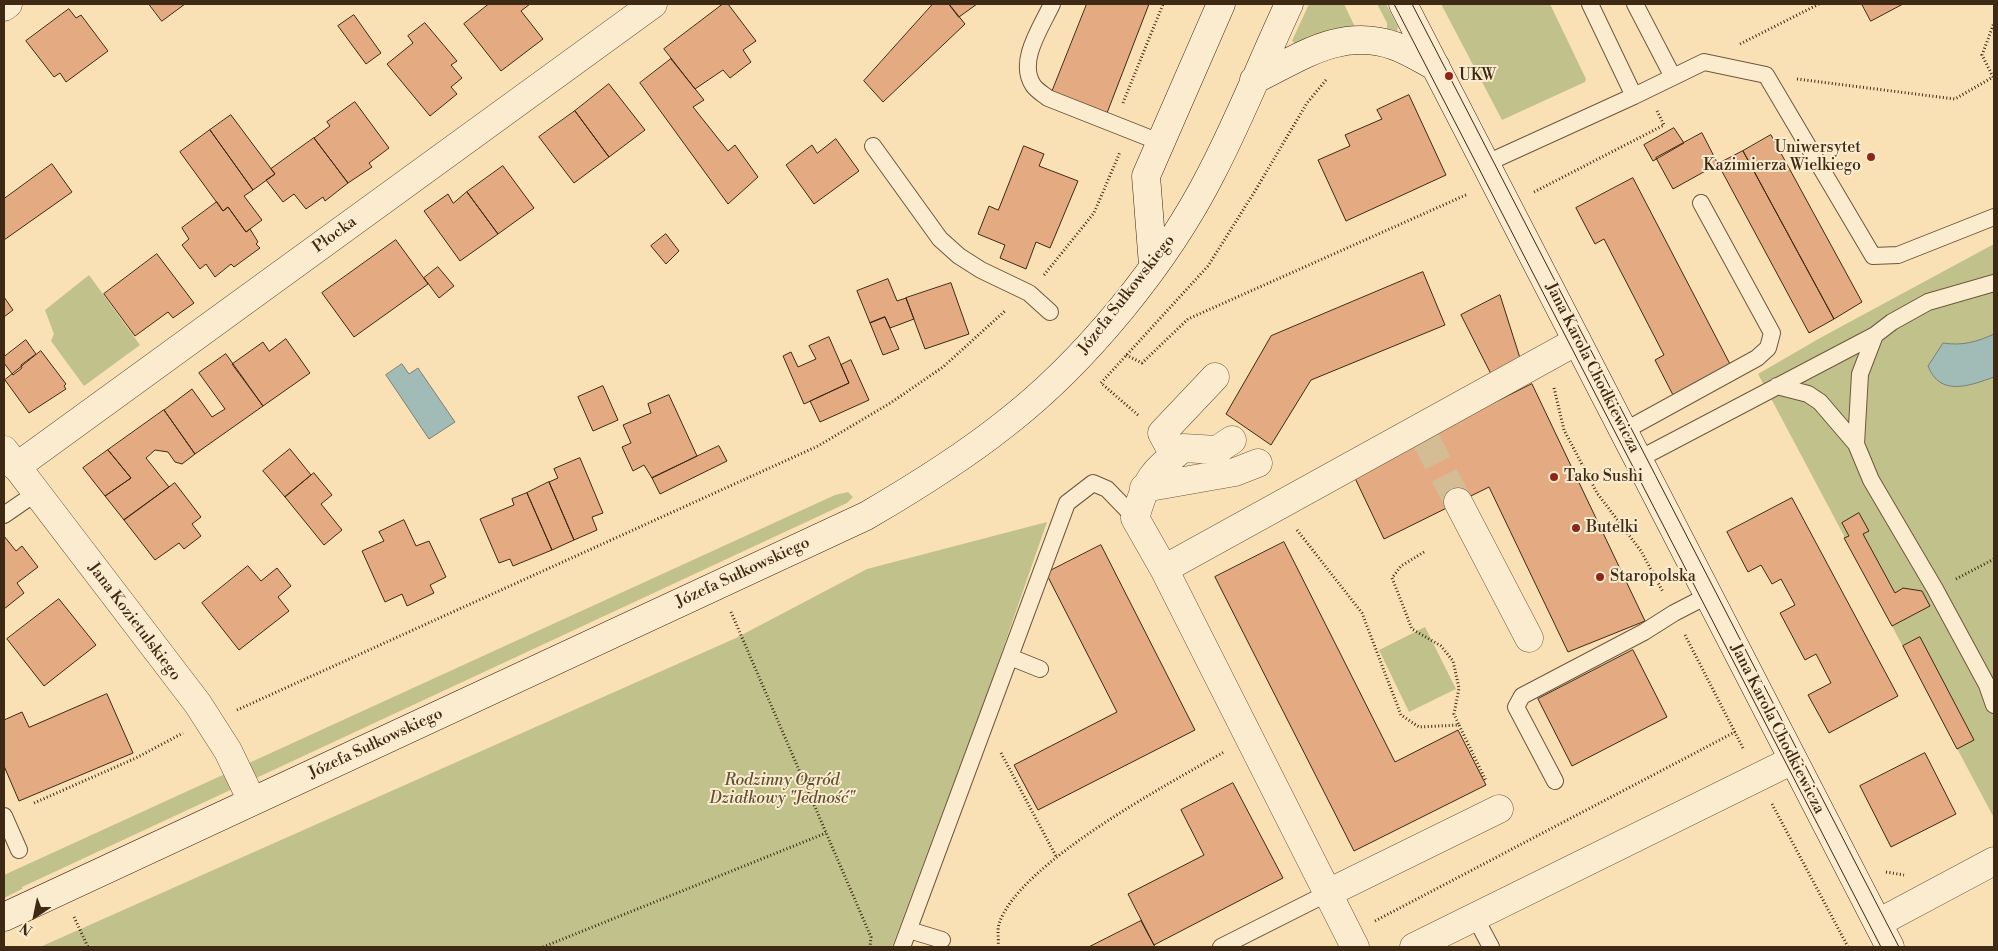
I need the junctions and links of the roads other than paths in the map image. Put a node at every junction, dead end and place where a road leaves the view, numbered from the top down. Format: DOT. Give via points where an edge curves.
graph roads {
  1 [pos="8,4"];
  2 [pos="653,4"];
  3 [pos="1052,4"];
  4 [pos="1221,4"];
  5 [pos="1289,4"];
  6 [pos="1403,4"];
  7 [pos="1590,4"];
  8 [pos="1635,4"];
  9 [pos="4,7"];
  10 [pos="1436,67"];
  11 [pos="1673,77"];
  12 [pos="1254,80"];
  13 [pos="1641,93"];
  14 [pos="1162,143"];
  15 [pos="874,146"];
  16 [pos="1487,163"];
  17 [pos="1701,203"];
  18 [pos="1994,218"];
  19 [pos="1153,265"];
  20 [pos="1994,283"];
  21 [pos="1050,312"];
  22 [pos="1875,335"];
  23 [pos="1577,340"];
  24 [pos="1216,377"];
  25 [pos="1777,386"];
  26 [pos="1624,431"];
  27 [pos="1232,440"];
  28 [pos="1168,444"];
  29 [pos="1856,444"];
  30 [pos="10,458"];
  31 [pos="1639,459"];
  32 [pos="1258,463"];
  33 [pos="1144,488"];
  34 [pos="36,493"];
  35 [pos="1458,502"];
  36 [pos="4,515"];
  37 [pos="1135,518"];
  38 [pos="1164,570"];
  39 [pos="1709,595"];
  40 [pos="1529,638"];
  41 [pos="1010,657"];
  42 [pos="1040,669"];
  43 [pos="1994,705"];
  44 [pos="1793,760"];
  45 [pos="1555,781"];
  46 [pos="252,801"];
  47 [pos="1499,809"];
  48 [pos="4,816"];
  49 [pos="19,850"];
  50 [pos="1994,861"];
  51 [pos="1328,893"];
  52 [pos="4,917"];
  53 [pos="1476,917"];
  54 [pos="1878,923"];
  55 [pos="908,930"];
  56 [pos="942,940"];
  57 [pos="1352,941"];
  58 [pos="902,947"];
  59 [pos="1221,947"];
  60 [pos="1414,947"];
  61 [pos="1492,947"];
  62 [pos="1890,947"];
  1 -- 9 [label="street"];
  2 -- 30 [label="street, Płocka"];
  3 -- 14 [label="lane" via="1030,55 1028,75 1033,86 1048,98"];
  4 -- 14 [label="street"];
  5 -- 12 [label="street, Józefa Sułkowskiego"];
  6 -- 10 [label="street, Jana Karola Chodkiewicza"];
  7 -- 13 [label="lane"];
  8 -- 11 [label="lane"];
  10 -- 12 [label="street" via="1396,46 1358,38 1331,42"];
  10 -- 16 [label="street, Jana Karola Chodkiewicza"];
  11 -- 13 [label="lane"];
  11 -- 18 [label="lane" via="1704,62 1766,75 1872,256 1898,255"];
  12 -- 19 [label="street, Józefa Sułkowskiego" via="1212,172 1182,224"];
  13 -- 16 [label="lane"];
  14 -- 19 [label="street" via="1146,176"];
  15 -- 21 [label="lane" via="940,239 981,270 1029,293"];
  16 -- 23 [label="street, Jana Karola Chodkiewicza"];
  17 -- 26 [label="lane" via="1772,333 1768,348 1757,358"];
  19 -- 46 [label="street, Józefa Sułkowskiego" via="1081,355 1006,424 931,478 866,516"];
  20 -- 22 [label="lane" via="1928,302"];
  22 -- 25 [label="lane"];
  22 -- 29 [label="lane" via="1860,374"];
  23 -- 26 [label="street, Jana Karola Chodkiewicza"];
  23 -- 38 [label="street" via="1422,433"];
  24 -- 28 [label="street"];
  25 -- 29 [label="lane" via="1808,394 1820,402"];
  25 -- 31 [label="lane"];
  26 -- 31 [label="street, Jana Karola Chodkiewicza"];
  27 -- 28 [label="street" via="1217,450"];
  28 -- 33 [label="street"];
  29 -- 43 [label="lane" via="1871,480 1987,685"];
  30 -- 34 [label="street, Jana Kozietulskiego"];
  31 -- 39 [label="street, Jana Karola Chodkiewicza"];
  32 -- 33 [label="street" via="1235,472"];
  33 -- 37 [label="street"];
  34 -- 36 [label="lane"];
  34 -- 46 [label="street, Jana Kozietulskiego" via="198,704 228,751"];
  35 -- 40 [label="street"];
  37 -- 38 [label="street"];
  37 -- 41 [label="lane" via="1106,489 1093,484 1067,503"];
  38 -- 51 [label="street"];
  39 -- 44 [label="street, Jana Karola Chodkiewicza"];
  39 -- 45 [label="lane" via="1522,696 1516,707"];
  41 -- 42 [label="lane"];
  41 -- 55 [label="lane"];
  44 -- 53 [label="street"];
  44 -- 54 [label="street, Jana Karola Chodkiewicza"];
  46 -- 52 [label="street, Józefa Sułkowskiego"];
  47 -- 51 [label="street"];
  48 -- 49 [label="lane"];
  50 -- 54 [label="street"];
  51 -- 57 [label="street"];
  51 -- 59 [label="lane"];
  53 -- 60 [label="street"];
  53 -- 61 [label="lane"];
  54 -- 62 [label="street, Jana Karola Chodkiewicza"];
  55 -- 56 [label="lane"];
  55 -- 58 [label="lane"];
}
